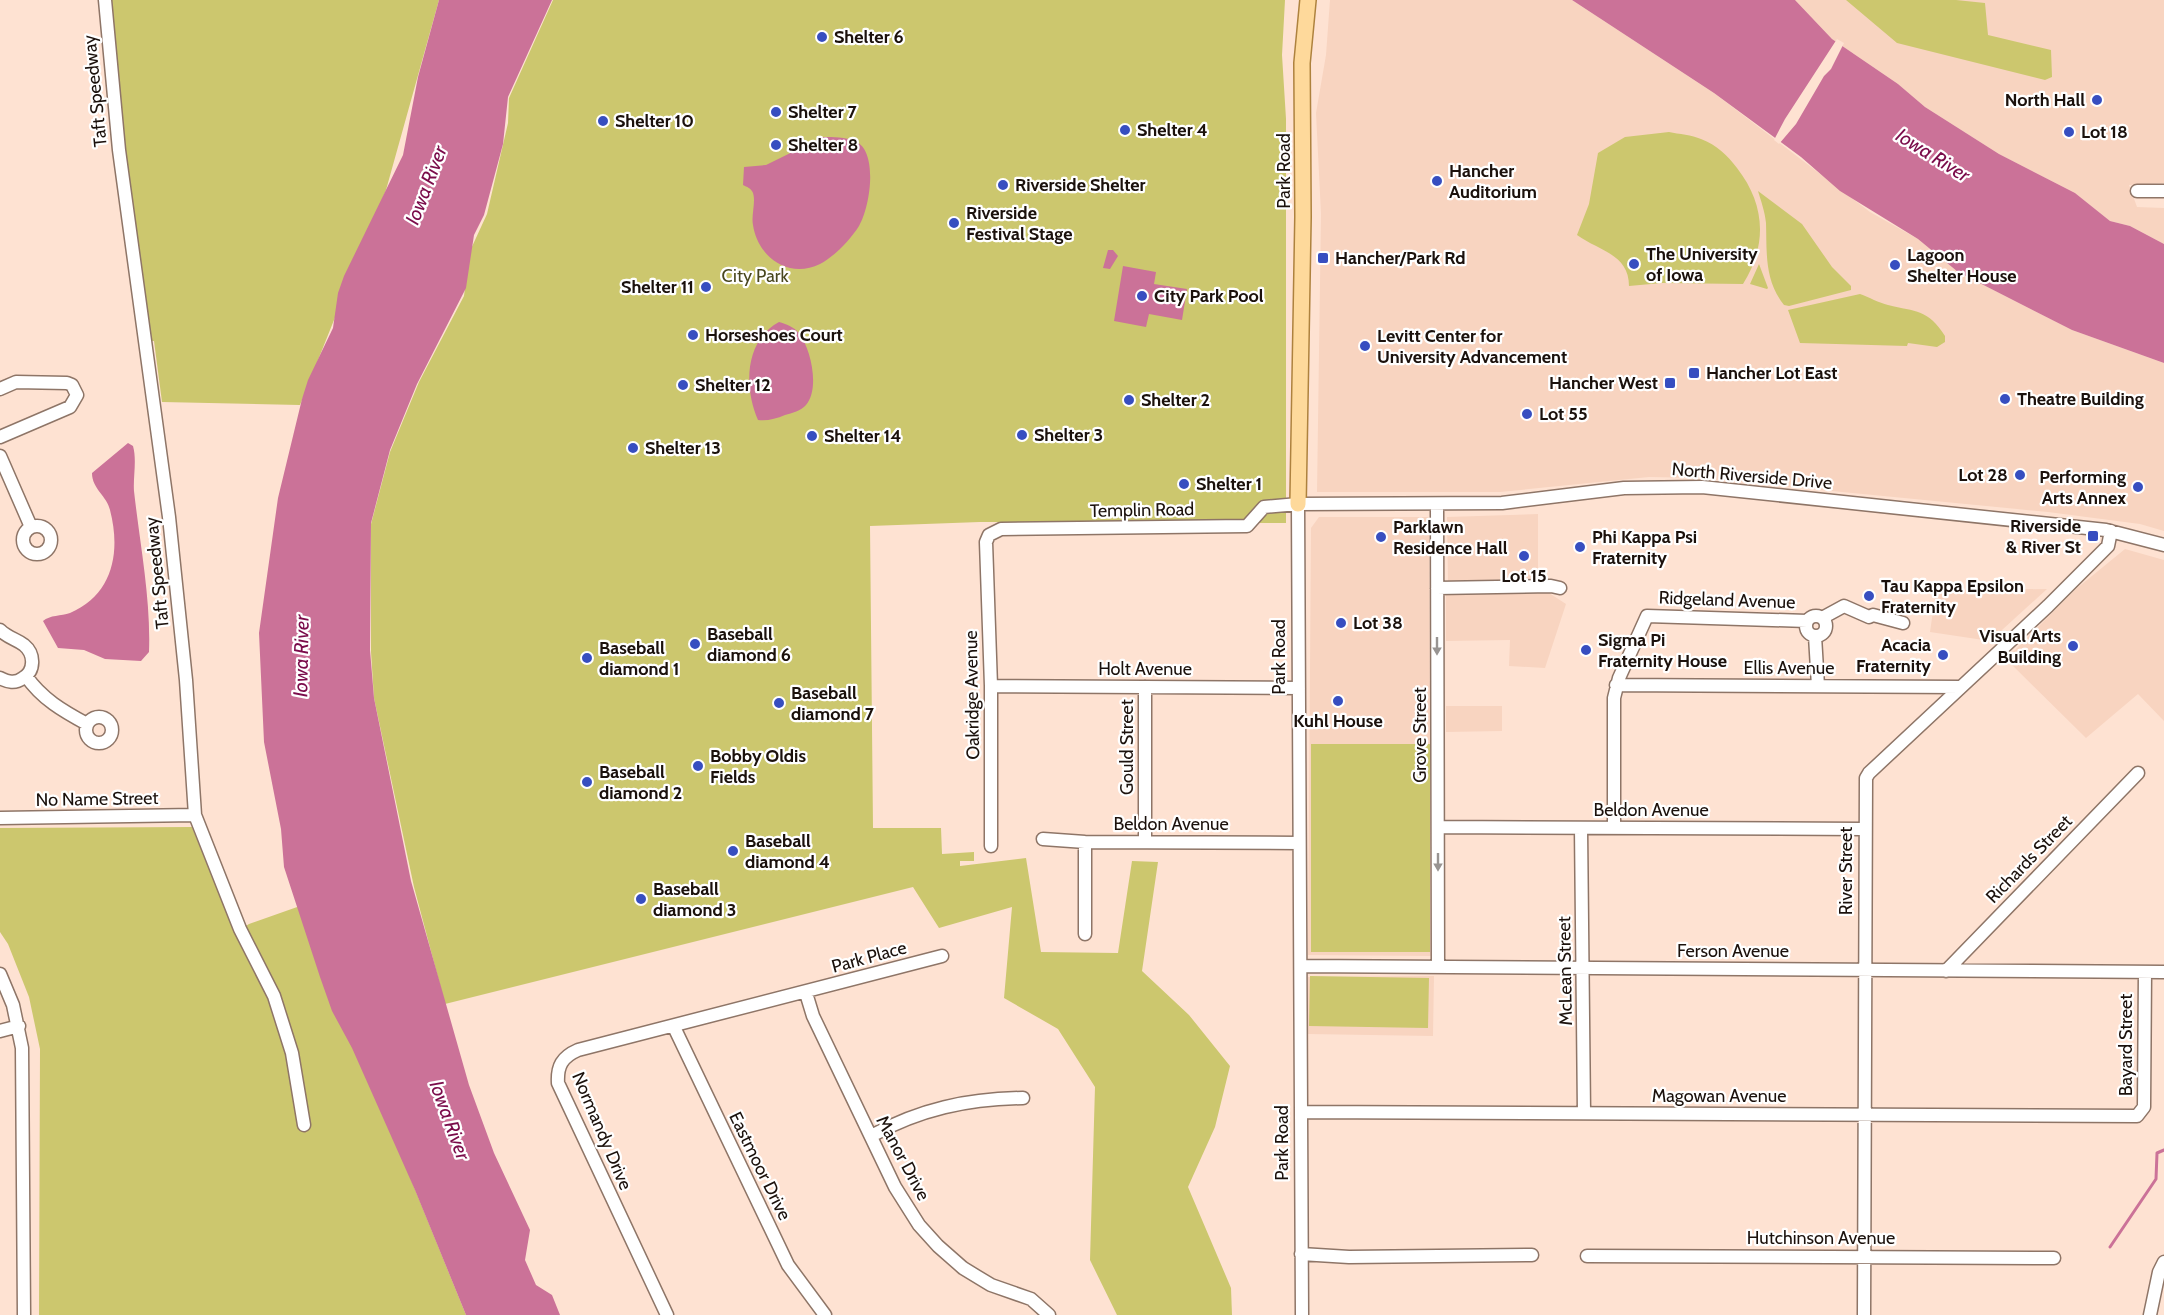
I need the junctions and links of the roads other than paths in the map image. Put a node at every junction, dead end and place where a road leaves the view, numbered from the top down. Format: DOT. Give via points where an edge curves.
graph roads {
  1 [pos="105,0"];
  2 [pos="1308,0"];
  3 [pos="2138,191"];
  4 [pos="2164,191"];
  5 [pos="0,389"];
  6 [pos="0,437"];
  7 [pos="0,456"];
  8 [pos="5,480"];
  9 [pos="1298,504"];
  10 [pos="1437,504"];
  11 [pos="31,527"];
  12 [pos="2111,531"];
  13 [pos="986,542"];
  14 [pos="2164,545"];
  15 [pos="1437,588"];
  16 [pos="1560,588"];
  17 [pos="1822,618"];
  18 [pos="1807,621"];
  19 [pos="1902,623"];
  20 [pos="0,630"];
  21 [pos="1815,636"];
  22 [pos="6,643"];
  23 [pos="26,676"];
  24 [pos="0,678"];
  25 [pos="1616,685"];
  26 [pos="992,686"];
  27 [pos="1818,686"];
  28 [pos="1145,687"];
  29 [pos="1961,687"];
  30 [pos="1299,688"];
  31 [pos="87,724"];
  32 [pos="2138,772"];
  33 [pos="195,815"];
  34 [pos="0,818"];
  35 [pos="1438,827"];
  36 [pos="1581,828"];
  37 [pos="1614,828"];
  38 [pos="1864,828"];
  39 [pos="1043,839"];
  40 [pos="1085,842"];
  41 [pos="1145,842"];
  42 [pos="1299,843"];
  43 [pos="992,846"];
  44 [pos="1085,934"];
  45 [pos="942,956"];
  46 [pos="1301,966"];
  47 [pos="1438,967"];
  48 [pos="1582,968"];
  49 [pos="1864,970"];
  50 [pos="1946,971"];
  51 [pos="2145,972"];
  52 [pos="2164,972"];
  53 [pos="0,974"];
  54 [pos="806,993"];
  55 [pos="19,1026"];
  56 [pos="674,1027"];
  57 [pos="0,1031"];
  58 [pos="1023,1098"];
  59 [pos="1301,1112"];
  60 [pos="1584,1113"];
  61 [pos="1863,1114"];
  62 [pos="2137,1116"];
  63 [pos="304,1125"];
  64 [pos="871,1136"];
  65 [pos="1301,1254"];
  66 [pos="1532,1255"];
  67 [pos="1587,1256"];
  68 [pos="1864,1257"];
  69 [pos="2054,1258"];
  70 [pos="2164,1262"];
  71 [pos="24,1315"];
  72 [pos="667,1315"];
  73 [pos="825,1315"];
  74 [pos="1049,1315"];
  75 [pos="1302,1315"];
  76 [pos="1864,1315"];
  77 [pos="2150,1315"];
  1 -- 33 [label="street, Taft Speedway" via="113,107 169,517"];
  2 -- 9 [label="main road, Park Road" via="1302,63"];
  3 -- 4 [label="street"];
  5 -- 6 [label="street" via="16,382 67,382 77,395 70,407"];
  7 -- 8 [label="street"];
  8 -- 11 [label="street"];
  9 -- 10 [label="street, North Riverside Drive"];
  9 -- 13 [label="street, Templin Road" via="1264,507 1246,526 1001,529 989,535"];
  9 -- 30 [label="street, Park Road"];
  10 -- 12 [label="street, North Riverside Drive" via="1513,502 1624,488 1702,487"];
  10 -- 15 [label="street, Grove Street"];
  12 -- 14 [label="street, North Riverside Drive"];
  12 -- 29 [label="street, River Street" via="2108,546"];
  13 -- 26 [label="street, Oakridge Avenue"];
  15 -- 16 [label="street"];
  15 -- 35 [label="street, Grove Street, one-way"];
  17 -- 18 [label="street, Ridgeland Avenue" via="1815,616"];
  17 -- 19 [label="street, Ridgeland Avenue" via="1844,606 1869,617"];
  17 -- 21 [label="street" via="1826,629"];
  18 -- 21 [label="street, Ridgeland Avenue" via="1807,631"];
  18 -- 25 [label="street, Ridgeland Avenue" via="1647,616"];
  20 -- 22 [label="street"];
  21 -- 27 [label="street"];
  22 -- 23 [label="street" via="20,642 30,651 32,665"];
  23 -- 24 [label="street" via="15,682"];
  23 -- 31 [label="street" via="52,704"];
  25 -- 27 [label="street, Ellis Avenue"];
  25 -- 37 [label="street"];
  26 -- 28 [label="street, Holt Avenue"];
  26 -- 43 [label="street, Oakridge Avenue"];
  27 -- 29 [label="street, Ellis Avenue"];
  28 -- 30 [label="street, Holt Avenue"];
  28 -- 41 [label="street, Gould Street"];
  29 -- 38 [label="street, River Street" via="1869,773"];
  30 -- 42 [label="street, Park Road"];
  32 -- 50 [label="street, Richards Street"];
  33 -- 34 [label="street, No Name Street"];
  33 -- 63 [label="street, Taft Speedway" via="240,929 274,996 291,1053"];
  35 -- 36 [label="street, Beldon Avenue"];
  35 -- 47 [label="street, Grove Street, one-way"];
  36 -- 37 [label="street, Beldon Avenue"];
  36 -- 48 [label="street, McLean Street"];
  37 -- 38 [label="street, Beldon Avenue"];
  38 -- 49 [label="street, River Street"];
  39 -- 40 [label="street, Beldon Avenue"];
  40 -- 41 [label="street, Beldon Avenue"];
  40 -- 44 [label="street"];
  41 -- 42 [label="street, Beldon Avenue"];
  42 -- 46 [label="street, Park Road"];
  45 -- 54 [label="street, Park Place"];
  46 -- 47 [label="street, Ferson Avenue"];
  46 -- 59 [label="street, Park Road"];
  47 -- 48 [label="street, Ferson Avenue"];
  48 -- 49 [label="street, Ferson Avenue"];
  48 -- 60 [label="street, McLean Street"];
  49 -- 50 [label="street, Ferson Avenue"];
  49 -- 61 [label="street, River Street"];
  50 -- 51 [label="street, Ferson Avenue"];
  51 -- 52 [label="street, Ferson Avenue"];
  51 -- 62 [label="street, Bayard Street" via="2144,1107"];
  53 -- 55 [label="street"];
  54 -- 56 [label="street, Normandy Drive"];
  54 -- 64 [label="street, Manor Drive" via="813,1016"];
  55 -- 57 [label="street"];
  55 -- 71 [label="street"];
  56 -- 72 [label="street, Normandy Drive" via="578,1050 563,1060 557,1073 562,1092"];
  56 -- 73 [label="street, Eastmoor Drive" via="788,1265"];
  58 -- 64 [label="street" via="941,1106"];
  59 -- 60 [label="street, Magowan Avenue"];
  59 -- 65 [label="street, Park Road"];
  60 -- 61 [label="street, Magowan Avenue"];
  61 -- 62 [label="street, Magowan Avenue"];
  61 -- 68 [label="street, River Street"];
  64 -- 74 [label="street, Manor Drive" via="904,1202 938,1246 977,1277 1031,1299"];
  65 -- 66 [label="street"];
  65 -- 75 [label="street, Park Road"];
  67 -- 68 [label="street, Hutchinson Avenue"];
  68 -- 69 [label="street, Hutchinson Avenue"];
  68 -- 76 [label="street, River Street"];
  70 -- 77 [label="street"];
}
